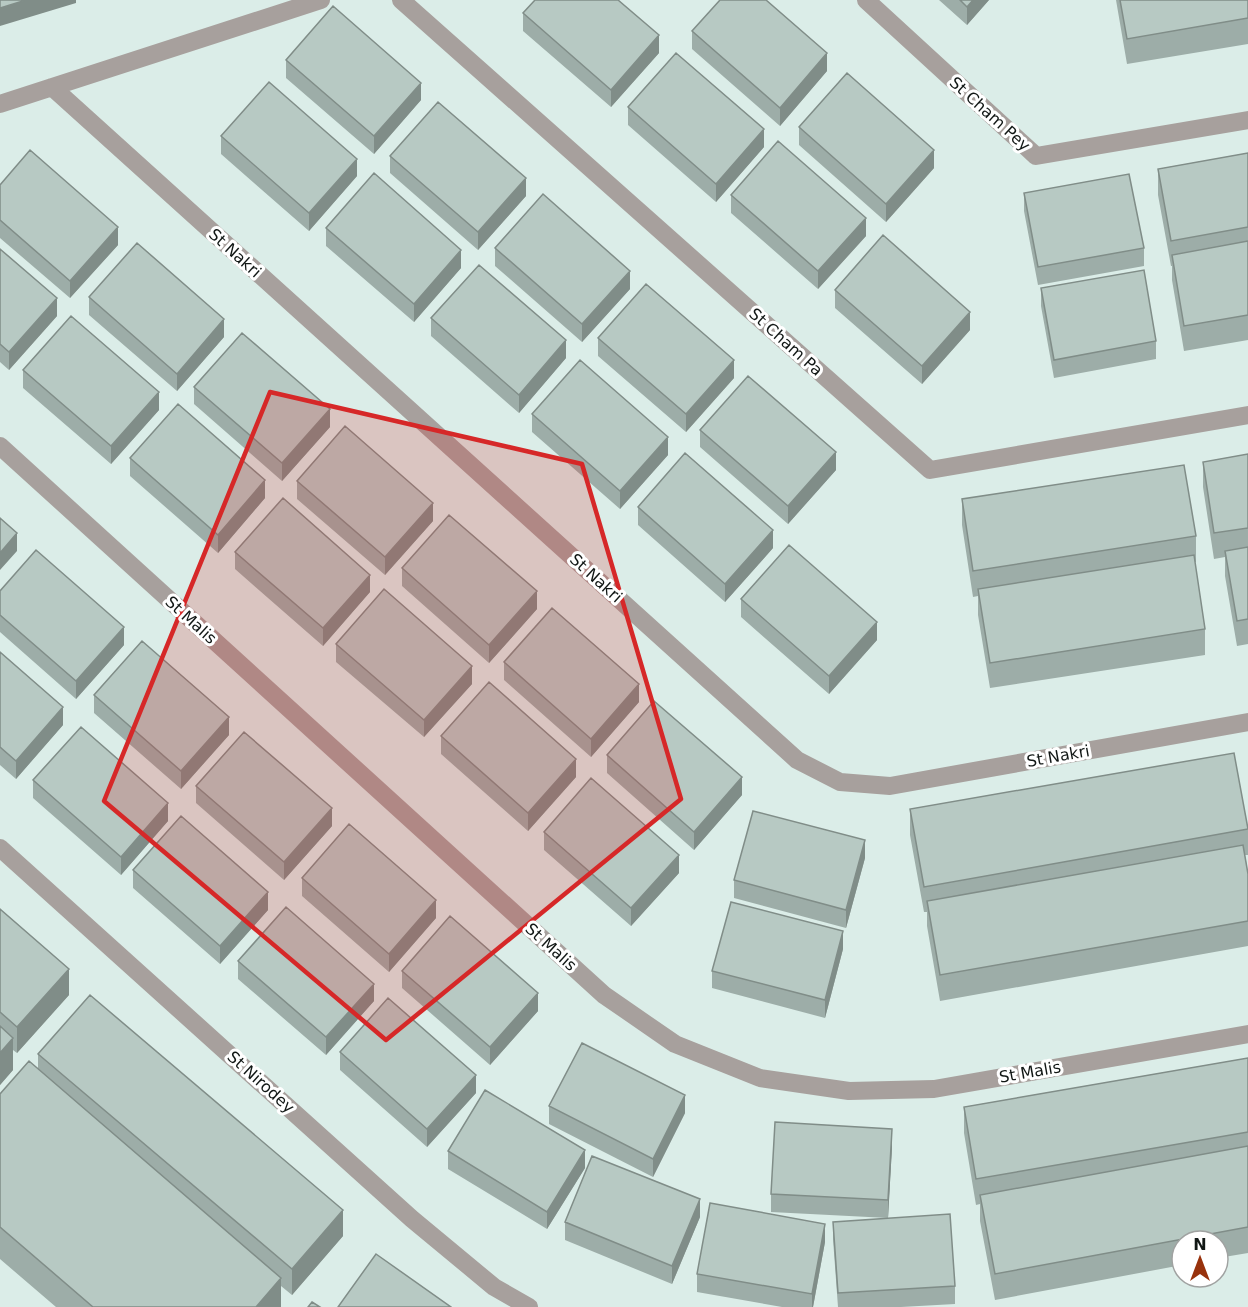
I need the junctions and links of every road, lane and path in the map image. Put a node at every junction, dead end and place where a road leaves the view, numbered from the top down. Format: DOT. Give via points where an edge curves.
graph roads {
  1 [pos="321,0"];
  2 [pos="401,0"];
  3 [pos="866,0"];
  4 [pos="52,87"];
  5 [pos="0,104"];
  6 [pos="1248,120"];
  7 [pos="1248,415"];
  8 [pos="0,447"];
  9 [pos="1248,722"];
  10 [pos="0,848"];
  11 [pos="1248,1034"];
  12 [pos="529,1307"];
  1 -- 4 [label="street"];
  2 -- 7 [label="street, St Cham Pa" via="930,470"];
  3 -- 6 [label="street, St Cham Pey" via="1036,156"];
  4 -- 5 [label="street"];
  4 -- 9 [label="street, St Nakri" via="797,760 840,782 890,786"];
  8 -- 11 [label="street, St Malis" via="604,995 675,1044 760,1078 849,1091 934,1089"];
  10 -- 12 [label="street, St Nirodey" via="412,1219 494,1287"];
}
